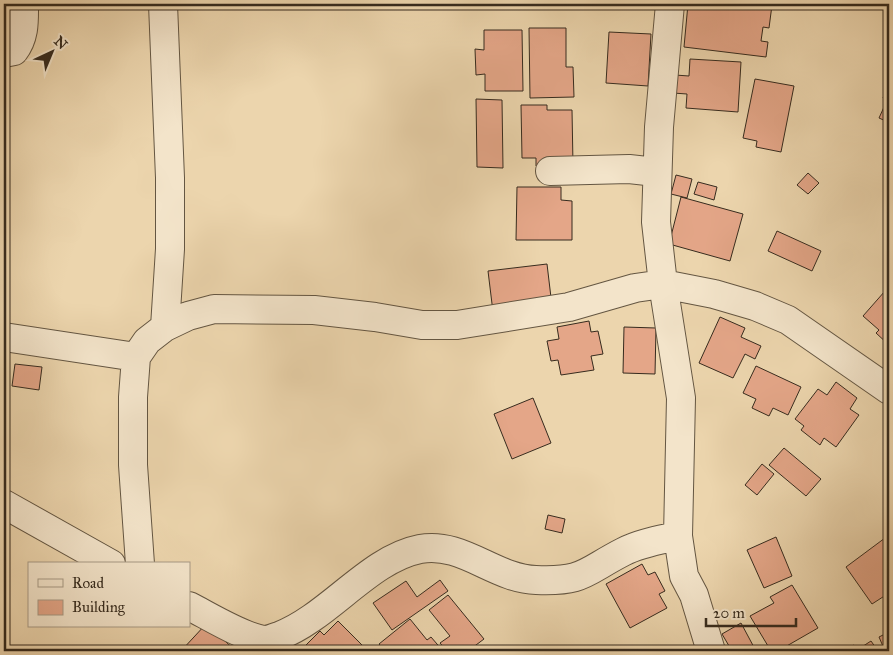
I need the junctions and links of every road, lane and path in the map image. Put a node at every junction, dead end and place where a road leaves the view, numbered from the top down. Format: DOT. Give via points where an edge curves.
graph roads {
  1 [pos="24,4"];
  2 [pos="163,4"];
  3 [pos="670,4"];
  4 [pos="4,53"];
  5 [pos="550,171"];
  6 [pos="656,172"];
  7 [pos="662,284"];
  8 [pos="165,327"];
  9 [pos="4,337"];
  10 [pos="136,357"];
  11 [pos="889,390"];
  12 [pos="4,504"];
  13 [pos="678,536"];
  14 [pos="107,562"];
  15 [pos="140,562"];
  16 [pos="190,606"];
  17 [pos="711,651"];
  1 -- 4 [label="street" via="24,31 19,44 14,51"];
  2 -- 8 [label="street" via="170,187"];
  3 -- 6 [label="street"];
  5 -- 6 [label="street" via="629,168"];
  6 -- 7 [label="street" via="656,222"];
  7 -- 8 [label="street" via="635,288 568,308 457,325 422,325 314,310 214,309"];
  7 -- 11 [label="street" via="714,294 788,320"];
  7 -- 13 [label="street" via="681,398"];
  8 -- 10 [label="street" via="147,341"];
  9 -- 10 [label="street"];
  10 -- 15 [label="street" via="132,464"];
  12 -- 14 [label="street"];
  13 -- 16 [label="street" via="624,552 595,570 563,581 533,580 504,574 448,549 421,548 393,559 299,626 266,640 247,635"];
  13 -- 17 [label="street" via="684,576 694,595"];
}
